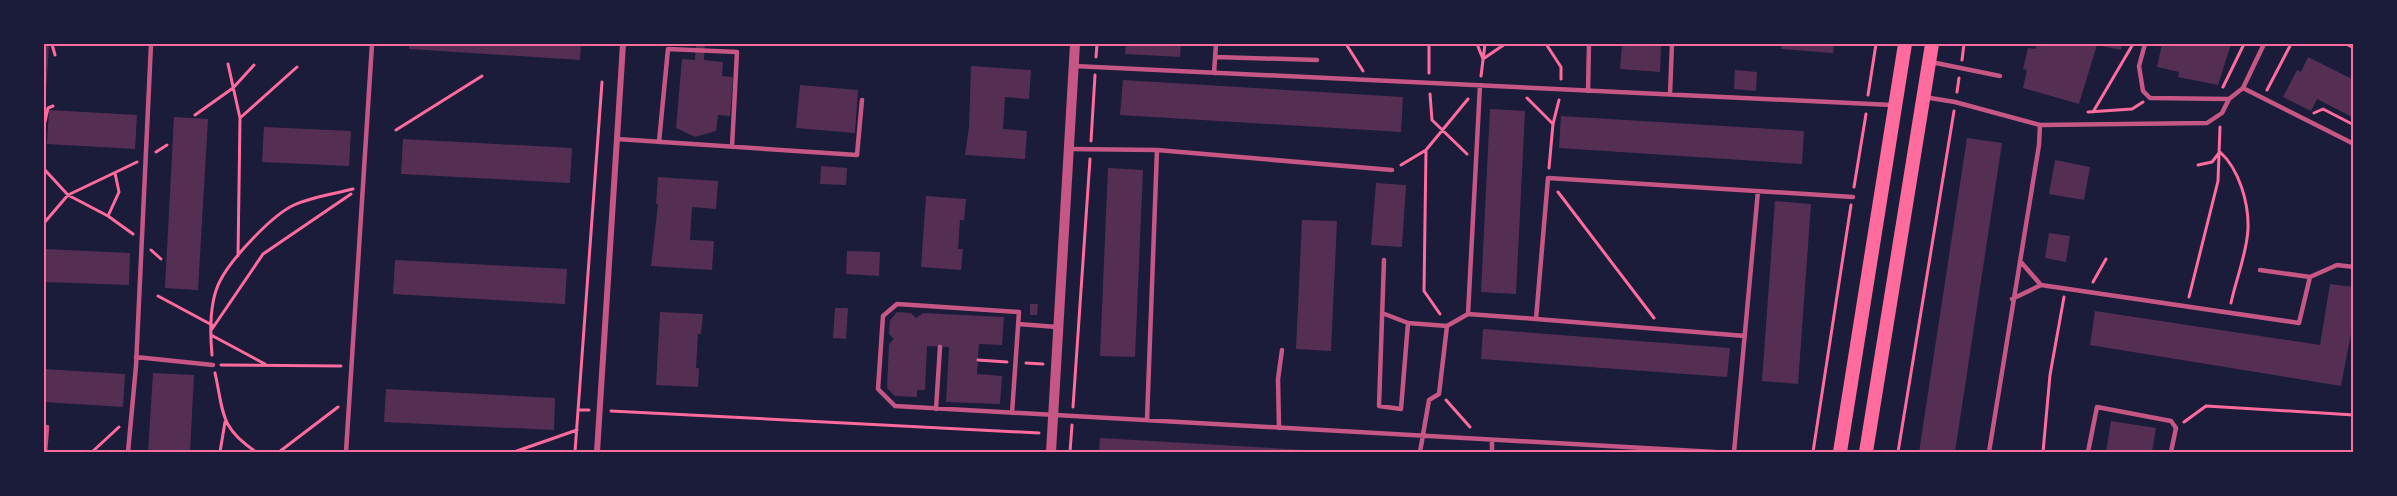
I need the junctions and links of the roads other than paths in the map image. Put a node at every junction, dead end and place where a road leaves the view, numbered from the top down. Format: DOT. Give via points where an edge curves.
graph roads {
  1 [pos="151,44"];
  2 [pos="372,44"];
  3 [pos="623,44"];
  4 [pos="1075,44"];
  5 [pos="1216,44"];
  6 [pos="1590,44"];
  7 [pos="1672,44"];
  8 [pos="1905,44"];
  9 [pos="1932,44"];
  10 [pos="2145,44"];
  11 [pos="2264,44"];
  12 [pos="1215,57"];
  13 [pos="1317,60"];
  14 [pos="1929,62"];
  15 [pos="1074,66"];
  16 [pos="1214,73"];
  17 [pos="2000,76"];
  18 [pos="1480,85"];
  19 [pos="2243,88"];
  20 [pos="1587,90"];
  21 [pos="1670,94"];
  22 [pos="1922,97"];
  23 [pos="2229,99"];
  24 [pos="862,100"];
  25 [pos="1895,105"];
  26 [pos="2040,125"];
  27 [pos="617,139"];
  28 [pos="659,142"];
  29 [pos="2354,144"];
  30 [pos="732,147"];
  31 [pos="1070,149"];
  32 [pos="1157,150"];
  33 [pos="1392,171"];
  34 [pos="1758,191"];
  35 [pos="1853,197"];
  36 [pos="1384,260"];
  37 [pos="2020,261"];
  38 [pos="2354,267"];
  39 [pos="2260,270"];
  40 [pos="2310,277"];
  41 [pos="2041,285"];
  42 [pos="2012,300"];
  43 [pos="942,307"];
  44 [pos="1382,313"];
  45 [pos="941,314"];
  46 [pos="1468,314"];
  47 [pos="1536,319"];
  48 [pos="1408,323"];
  49 [pos="1018,324"];
  50 [pos="1447,326"];
  51 [pos="1058,327"];
  52 [pos="1745,336"];
  53 [pos="940,347"];
  54 [pos="1282,350"];
  55 [pos="136,357"];
  56 [pos="213,364"];
  57 [pos="936,409"];
  58 [pos="1012,412"];
  59 [pos="1053,415"];
  60 [pos="1147,420"];
  61 [pos="47,427"];
  62 [pos="1279,428"];
  63 [pos="1422,436"];
  64 [pos="1492,440"];
  65 [pos="45,453"];
  66 [pos="128,453"];
  67 [pos="346,453"];
  68 [pos="597,453"];
  69 [pos="1051,453"];
  70 [pos="1420,453"];
  71 [pos="1492,453"];
  72 [pos="1715,453"];
  73 [pos="1734,453"];
  74 [pos="1840,453"];
  75 [pos="1866,453"];
  76 [pos="1989,453"];
  77 [pos="2088,453"];
  78 [pos="2172,453"];
  1 -- 55 [label="lane"];
  2 -- 67 [label="lane"];
  3 -- 27 [label="street"];
  4 -- 15 [label="street"];
  5 -- 12 [label="lane"];
  6 -- 20 [label="lane"];
  7 -- 21 [label="lane"];
  8 -- 25 [label="main road"];
  9 -- 14 [label="main road"];
  10 -- 23 [label="lane" via="2139,66 2143,91 2150,98"];
  11 -- 19 [label="lane"];
  12 -- 13 [label="lane"];
  12 -- 16 [label="lane"];
  14 -- 17 [label="lane"];
  14 -- 22 [label="main road"];
  15 -- 16 [label="lane"];
  15 -- 31 [label="street"];
  16 -- 18 [label="lane"];
  18 -- 20 [label="lane"];
  18 -- 46 [label="lane"];
  19 -- 23 [label="lane"];
  19 -- 29 [label="lane"];
  20 -- 21 [label="lane"];
  21 -- 25 [label="lane"];
  22 -- 26 [label="lane"];
  22 -- 75 [label="main road"];
  23 -- 26 [label="lane" via="2222,113 2207,123"];
  24 -- 30 [label="lane" via="857,155"];
  25 -- 74 [label="main road"];
  26 -- 37 [label="lane"];
  27 -- 28 [label="lane"];
  27 -- 68 [label="street"];
  28 -- 30 [label="lane"];
  28 -- 30 [label="lane" via="668,49 737,52"];
  31 -- 32 [label="lane"];
  31 -- 51 [label="street"];
  32 -- 33 [label="lane"];
  32 -- 60 [label="lane"];
  34 -- 35 [label="lane"];
  34 -- 47 [label="lane" via="1548,178"];
  34 -- 52 [label="lane"];
  36 -- 44 [label="lane"];
  37 -- 41 [label="lane"];
  37 -- 42 [label="lane"];
  38 -- 40 [label="lane" via="2337,265"];
  39 -- 40 [label="lane"];
  40 -- 41 [label="lane" via="2299,323"];
  41 -- 42 [label="lane"];
  42 -- 76 [label="lane"];
  43 -- 45 [label="lane"];
  43 -- 49 [label="lane" via="1019,312"];
  43 -- 57 [label="lane" via="897,304 883,316 878,390 895,406"];
  44 -- 48 [label="lane"];
  44 -- 48 [label="lane" via="1379,405 1401,409"];
  46 -- 47 [label="lane"];
  46 -- 50 [label="lane"];
  47 -- 52 [label="lane"];
  48 -- 50 [label="lane"];
  49 -- 51 [label="lane"];
  49 -- 58 [label="lane"];
  50 -- 63 [label="lane" via="1440,393 1429,400"];
  51 -- 59 [label="street"];
  52 -- 73 [label="lane"];
  53 -- 57 [label="lane"];
  54 -- 62 [label="lane"];
  55 -- 56 [label="lane"];
  55 -- 66 [label="lane"];
  57 -- 58 [label="lane"];
  58 -- 59 [label="lane"];
  59 -- 60 [label="lane"];
  59 -- 69 [label="street"];
  60 -- 62 [label="lane"];
  61 -- 65 [label="lane"];
  62 -- 63 [label="lane"];
  63 -- 64 [label="lane"];
  63 -- 70 [label="lane"];
  64 -- 71 [label="lane"];
  64 -- 72 [label="lane"];
  77 -- 78 [label="lane" via="2097,406 2171,421 2176,428"];
}
